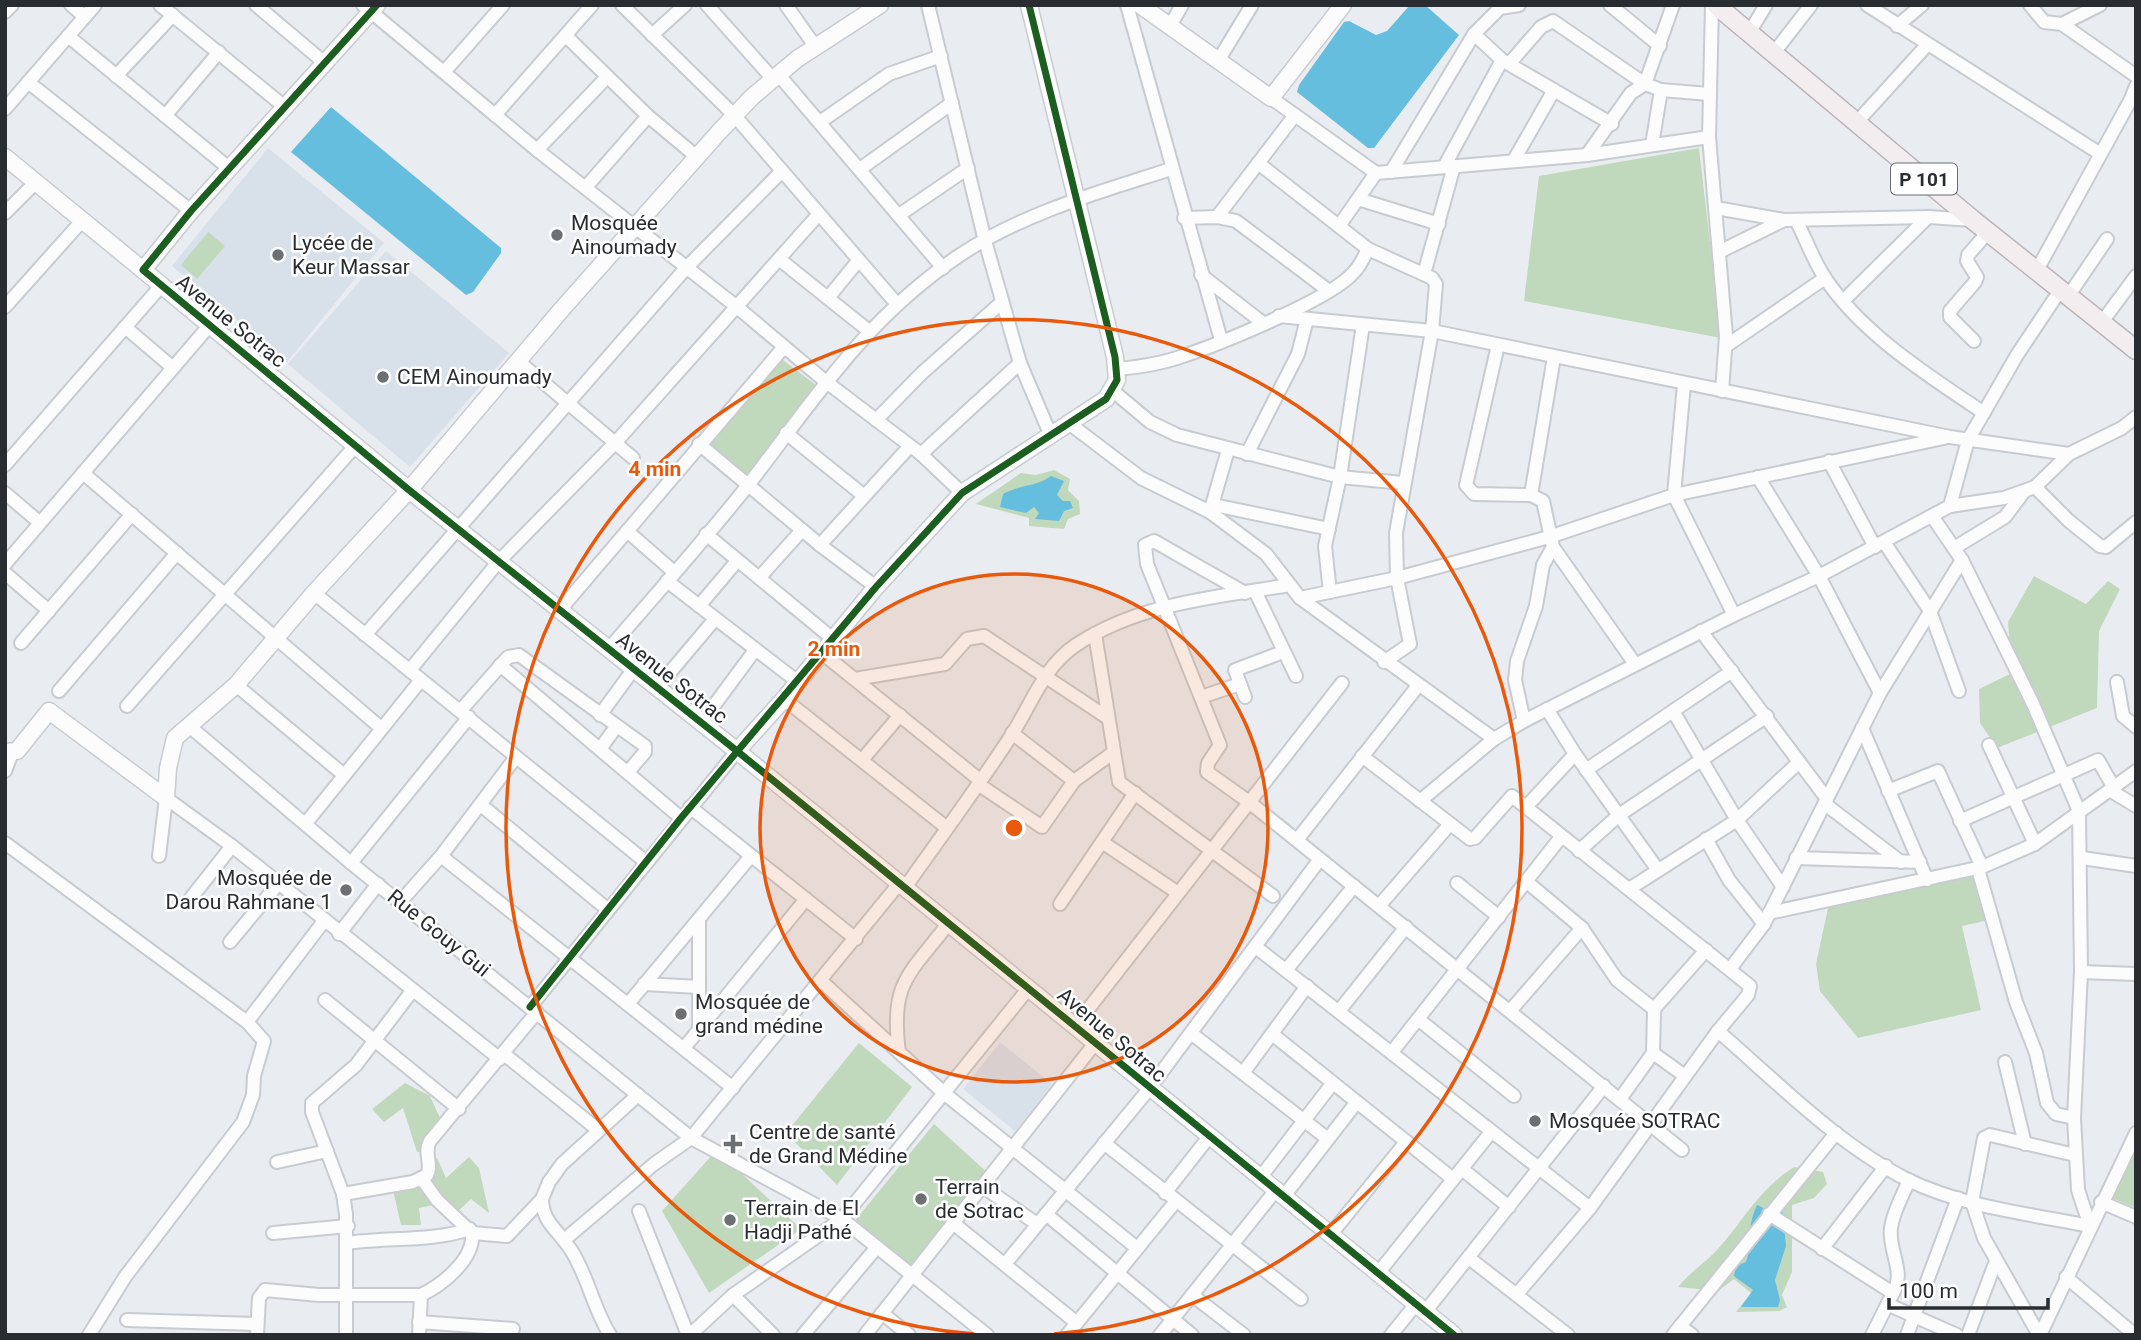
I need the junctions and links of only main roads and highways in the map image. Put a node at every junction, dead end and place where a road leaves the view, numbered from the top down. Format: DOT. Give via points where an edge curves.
graph roads {
  1 [pos="1714,5"];
  2 [pos="2136,350"];
  1 -- 2 [label="main road, P 101"];
}
